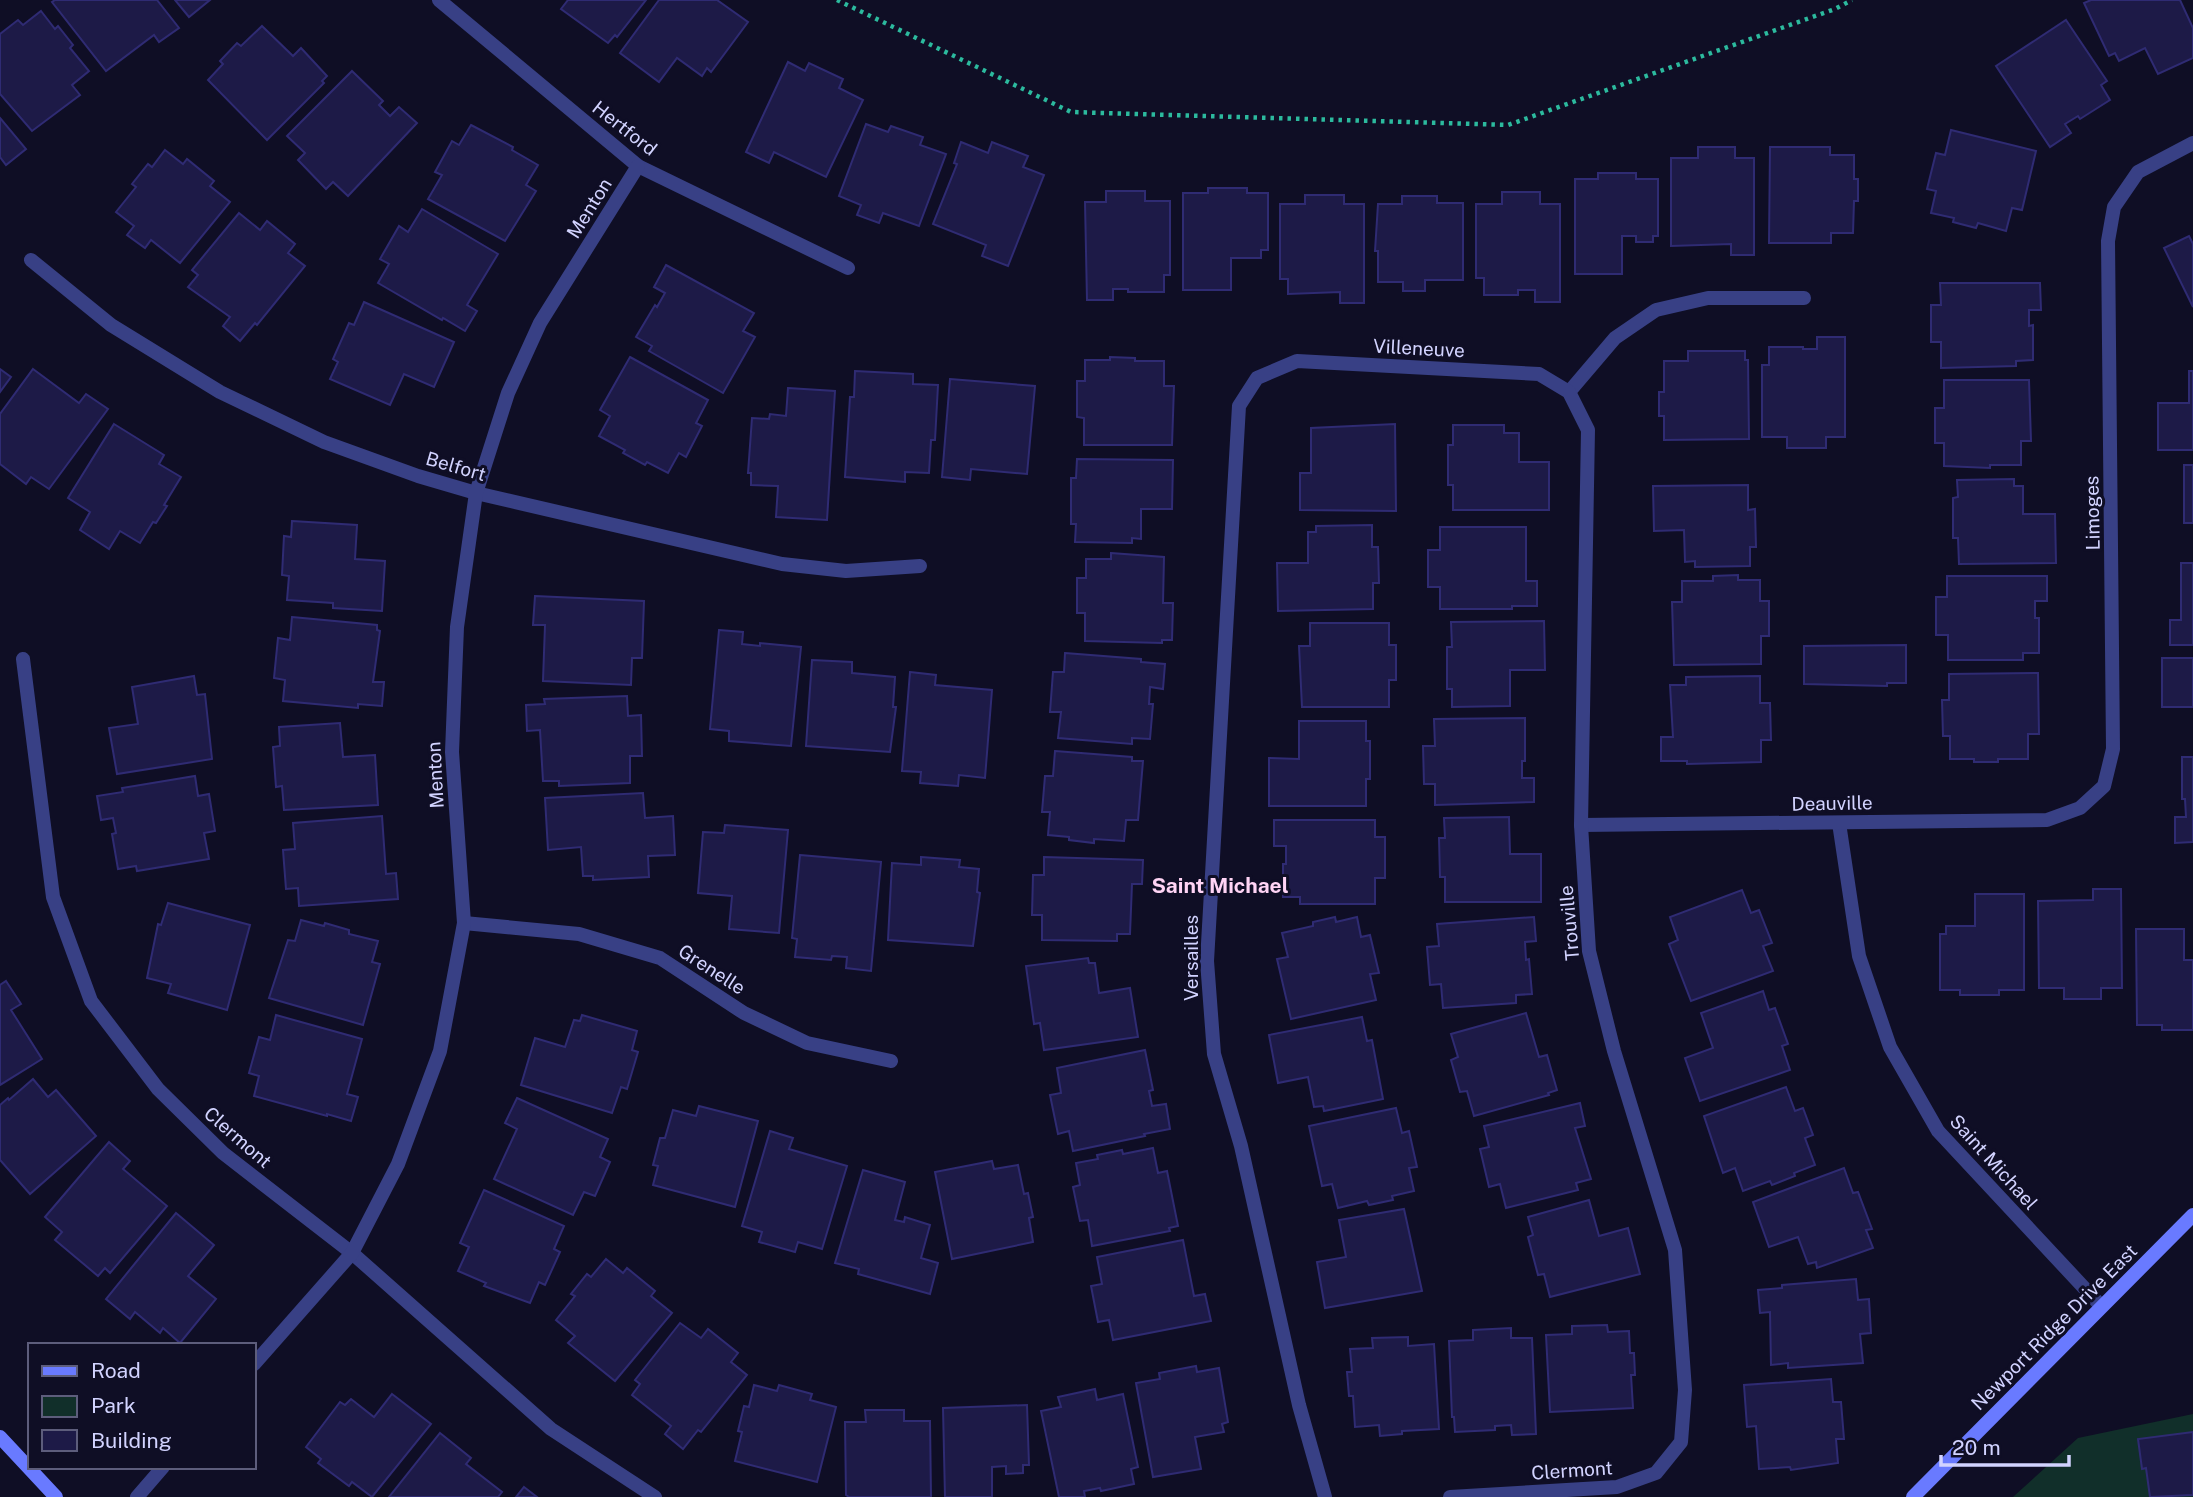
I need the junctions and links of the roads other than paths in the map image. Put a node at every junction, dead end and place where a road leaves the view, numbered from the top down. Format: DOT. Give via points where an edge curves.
graph roads {
  1 [pos="439,0"];
  2 [pos="2193,143"];
  3 [pos="638,166"];
  4 [pos="32,260"];
  5 [pos="848,268"];
  6 [pos="1804,298"];
  7 [pos="1569,392"];
  8 [pos="1239,406"];
  9 [pos="476,493"];
  10 [pos="920,566"];
  11 [pos="23,659"];
  12 [pos="2080,808"];
  13 [pos="1839,822"];
  14 [pos="1581,825"];
  15 [pos="464,923"];
  16 [pos="891,1061"];
  17 [pos="2193,1215"];
  18 [pos="352,1253"];
  19 [pos="2101,1306"];
  20 [pos="256,1362"];
  21 [pos="0,1437"];
  22 [pos="1681,1442"];
  23 [pos="28,1467"];
  24 [pos="30,1469"];
  25 [pos="161,1469"];
  26 [pos="56,1497"];
  27 [pos="137,1497"];
  28 [pos="655,1497"];
  29 [pos="1325,1497"];
  30 [pos="1450,1497"];
  31 [pos="1913,1497"];
  1 -- 3 [label="street, Hertford"];
  2 -- 12 [label="street, Limoges" via="2138,172 2114,207 2108,241 2113,749 2104,786"];
  3 -- 5 [label="street, Hertford"];
  3 -- 9 [label="street, Menton" via="540,323 508,393"];
  4 -- 9 [label="street, Belfort" via="111,325 220,392 324,442"];
  6 -- 7 [label="street" via="1708,298 1656,310 1615,338"];
  7 -- 8 [label="street, Villeneuve" via="1539,374 1297,361 1257,378"];
  7 -- 14 [label="street, Trouville" via="1588,430"];
  8 -- 29 [label="street, Versailles" via="1207,961 1214,1054 1241,1146"];
  9 -- 10 [label="street, Belfort" via="782,564 846,571"];
  9 -- 15 [label="street, Menton" via="457,627 452,752"];
  11 -- 18 [label="street, Clermont" via="53,897 91,1001 158,1089 223,1153"];
  12 -- 13 [label="street, Deauville" via="2047,820"];
  13 -- 14 [label="street, Deauville"];
  13 -- 19 [label="street, Saint Michael" via="1859,956 1890,1047 1938,1131"];
  14 -- 22 [label="street, Trouville" via="1589,951 1614,1051 1675,1250 1685,1390"];
  15 -- 16 [label="street, Grenelle" via="579,934 660,958 744,1013 807,1043"];
  15 -- 18 [label="street, Menton" via="440,1051 398,1164"];
  17 -- 19 [label="street, Newport Ridge Drive East"];
  18 -- 20 [label="street, Menton"];
  18 -- 28 [label="street, Clermont" via="551,1429"];
  19 -- 31 [label="street, Newport Ridge Drive East"];
  21 -- 23 [label="street"];
  22 -- 30 [label="street, Clermont" via="1656,1473 1617,1487"];
  24 -- 26 [label="street"];
  25 -- 27 [label="street"];
}
